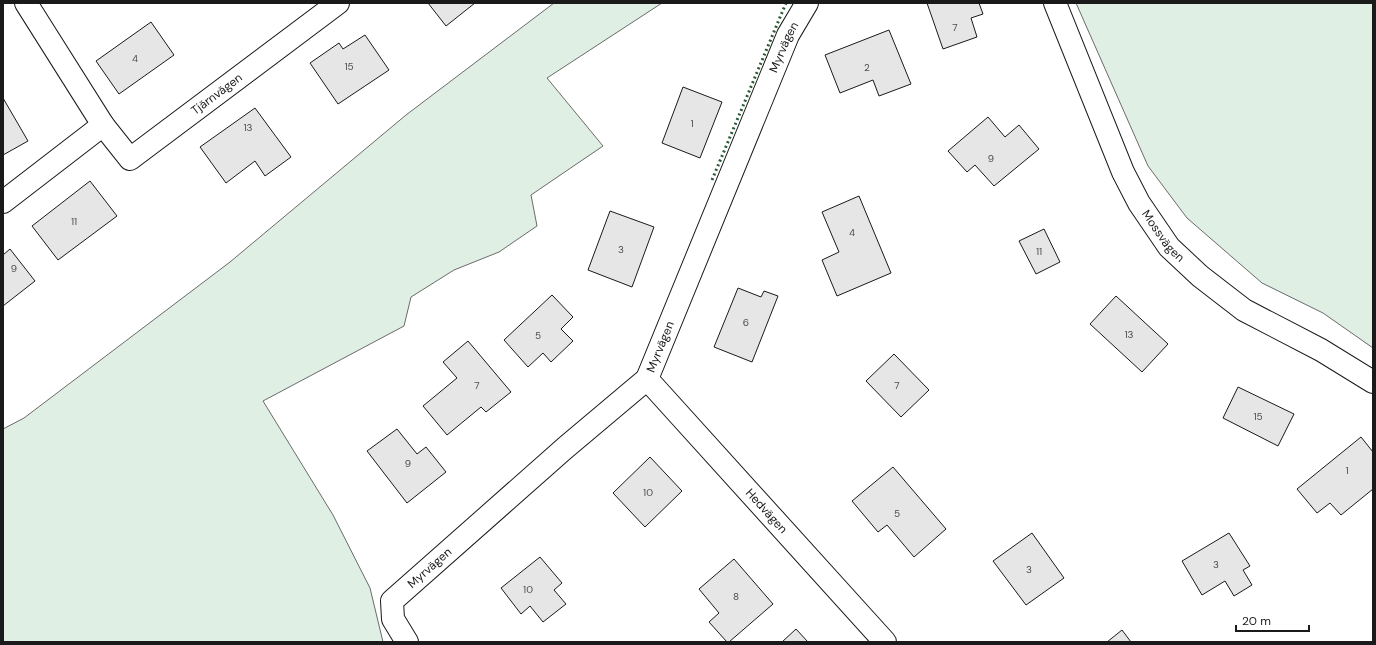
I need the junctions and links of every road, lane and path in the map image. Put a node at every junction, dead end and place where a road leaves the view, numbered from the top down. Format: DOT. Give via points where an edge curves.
graph roads {
  1 [pos="26,3"];
  2 [pos="338,3"];
  3 [pos="807,3"];
  4 [pos="1055,3"];
  5 [pos="103,125"];
  6 [pos="3,202"];
  7 [pos="647,380"];
  8 [pos="1373,382"];
  9 [pos="407,642"];
  10 [pos="885,642"];
  1 -- 5 [label="street, Tjärnvägen"];
  2 -- 5 [label="street, Tjärnvägen" via="130,160"];
  3 -- 7 [label="street, Myrvägen" via="788,35"];
  4 -- 8 [label="street, Mossvägen" via="1122,172 1139,203 1169,247 1200,276 1244,310 1321,350"];
  5 -- 6 [label="street"];
  7 -- 9 [label="street, Myrvägen" via="392,601 393,618"];
  7 -- 10 [label="street, Hedvägen"];
}
